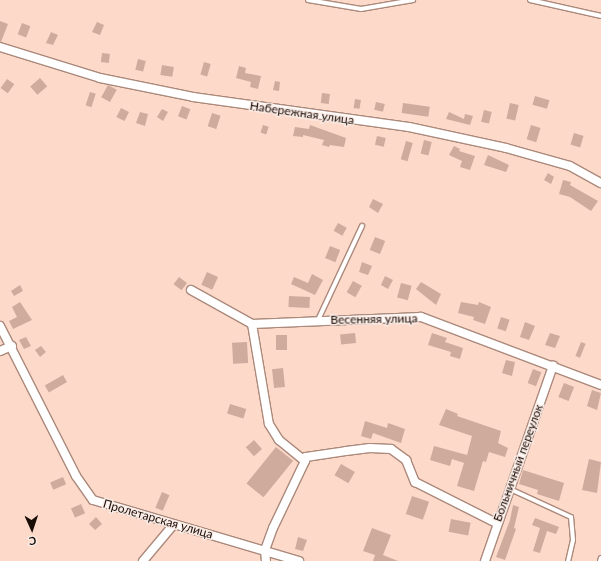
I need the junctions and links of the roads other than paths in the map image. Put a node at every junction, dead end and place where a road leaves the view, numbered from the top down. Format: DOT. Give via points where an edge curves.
graph roads {
  1 [pos="308,0"];
  2 [pos="412,0"];
  3 [pos="530,0"];
  4 [pos="601,16"];
  5 [pos="0,47"];
  6 [pos="601,183"];
  7 [pos="362,226"];
  8 [pos="191,290"];
  9 [pos="318,320"];
  10 [pos="252,324"];
  11 [pos="0,326"];
  12 [pos="12,346"];
  13 [pos="0,351"];
  14 [pos="553,366"];
  15 [pos="601,385"];
  16 [pos="305,461"];
  17 [pos="509,488"];
  18 [pos="496,523"];
  19 [pos="174,524"];
  20 [pos="265,550"];
  21 [pos="601,558"];
  22 [pos="143,561"];
  23 [pos="266,561"];
  24 [pos="299,561"];
  25 [pos="485,561"];
  26 [pos="568,561"];
  27 [pos="600,561"];
  1 -- 2 [label="lane" via="361,10"];
  3 -- 4 [label="lane"];
  5 -- 6 [label="street, Набережная улица" via="100,78 193,98 409,127 498,146 570,166"];
  7 -- 9 [label="lane"];
  8 -- 10 [label="street"];
  9 -- 10 [label="street, Весенняя улица"];
  9 -- 14 [label="street, Весенняя улица" via="421,317"];
  10 -- 16 [label="street" via="269,424 279,440"];
  11 -- 12 [label="street, Пролетарская улица"];
  12 -- 13 [label="street"];
  12 -- 19 [label="street, Пролетарская улица" via="76,476 94,500"];
  14 -- 15 [label="street, Весенняя улица"];
  14 -- 17 [label="street, Больничный переулок"];
  16 -- 18 [label="street" via="306,458 346,451 391,449 406,460 415,482"];
  16 -- 20 [label="street"];
  17 -- 18 [label="street, Больничный переулок"];
  17 -- 26 [label="lane" via="570,517 573,540"];
  18 -- 25 [label="street, Больничный переулок"];
  19 -- 20 [label="street, Пролетарская улица"];
  19 -- 22 [label="street"];
  20 -- 23 [label="street"];
  20 -- 24 [label="street, Пролетарская улица"];
  21 -- 27 [label="lane"];
}
